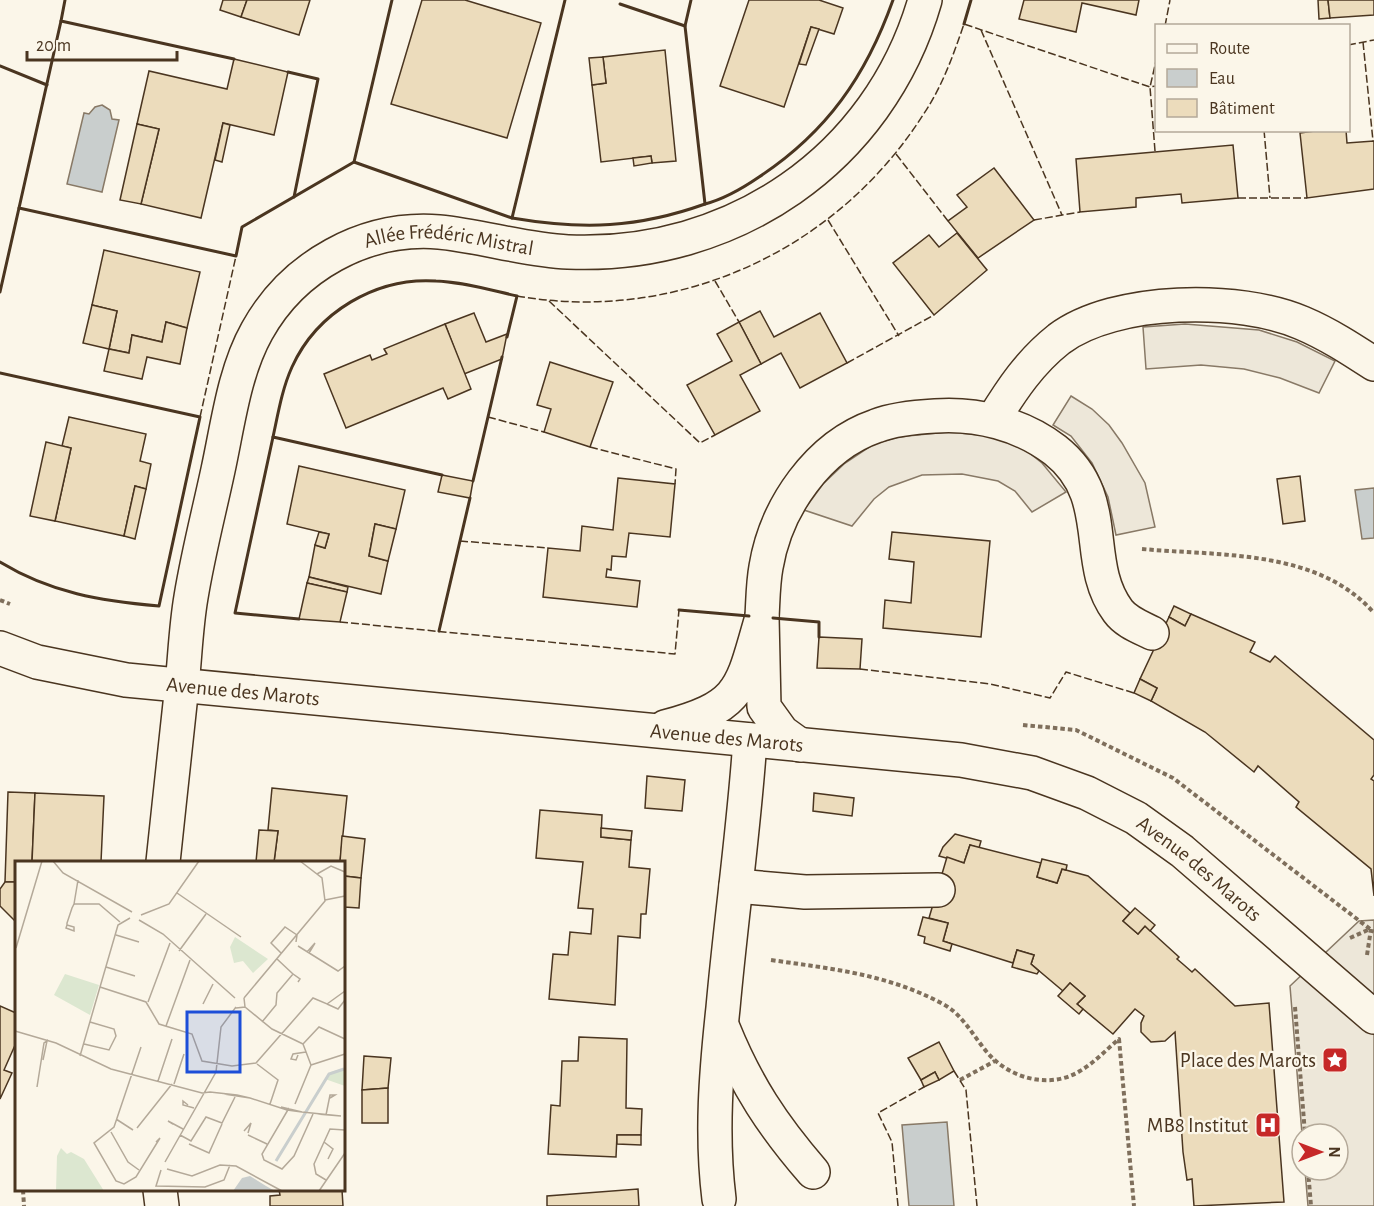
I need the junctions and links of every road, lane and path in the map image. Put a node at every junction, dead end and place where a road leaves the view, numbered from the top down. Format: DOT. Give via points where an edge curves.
graph roads {
  1 [pos="925,0"];
  2 [pos="1374,364"];
  3 [pos="993,420"];
  4 [pos="1098,545"];
  5 [pos="1374,613"];
  6 [pos="762,617"];
  7 [pos="1152,633"];
  8 [pos="0,648"];
  9 [pos="182,686"];
  10 [pos="652,730"];
  11 [pos="750,740"];
  12 [pos="800,745"];
  13 [pos="163,861"];
  14 [pos="736,886"];
  15 [pos="938,890"];
  16 [pos="728,954"];
  17 [pos="1374,1017"];
  18 [pos="721,1024"];
  19 [pos="995,1060"];
  20 [pos="960,1080"];
  21 [pos="813,1172"];
  22 [pos="1309,1182"];
  23 [pos="23,1191"];
  24 [pos="160,1191"];
  25 [pos="719,1199"];
  26 [pos="24,1206"];
  27 [pos="162,1206"];
  28 [pos="1134,1206"];
  29 [pos="1311,1206"];
  1 -- 9 [label="street, Allée Frédéric Mistral" via="918,25 893,76 868,115 832,157 797,185 745,216 663,244 611,251 567,252 440,232 402,232 365,241 329,256 300,279 274,305 256,333 242,369 190,599"];
  2 -- 3 [label="street" via="1302,323 1274,314 1218,306 1143,310 1091,322 1060,339 1029,366"];
  3 -- 4 [label="street" via="1022,431 1070,463 1089,498"];
  3 -- 6 [label="street" via="957,415 903,420 868,429 835,449 800,487 774,536 766,566"];
  4 -- 5 [label="path" via="1277,561 1322,574 1351,590"];
  4 -- 7 [label="street" via="1103,580 1119,613"];
  6 -- 10 [label="street" via="743,681 733,695 706,714"];
  6 -- 12 [label="street" via="765,707 782,732"];
  8 -- 9 [label="street, Avenue des Marots" via="83,674"];
  9 -- 10 [label="street, Avenue des Marots"];
  9 -- 13 [label="street, Allée Frédéric Mistral"];
  10 -- 11 [label="street, Avenue des Marots"];
  11 -- 12 [label="street, Avenue des Marots"];
  11 -- 14 [label="street" via="745,824"];
  12 -- 17 [label="street, Avenue des Marots" via="985,763 1032,773 1087,793 1136,818 1182,851"];
  14 -- 15 [label="street" via="805,892"];
  14 -- 16 [label="street"];
  16 -- 18 [label="street"];
  16 -- 19 [label="path" via="878,976 907,987 946,1005"];
  18 -- 21 [label="street" via="745,1078 769,1118"];
  18 -- 25 [label="street" via="713,1125"];
  19 -- 20 [label="path"];
  19 -- 28 [label="path" via="1027,1078 1062,1079 1081,1071 1119,1039"];
  22 -- 29 [label="path"];
  23 -- 26 [label="path"];
  24 -- 27 [label="street"];
}
